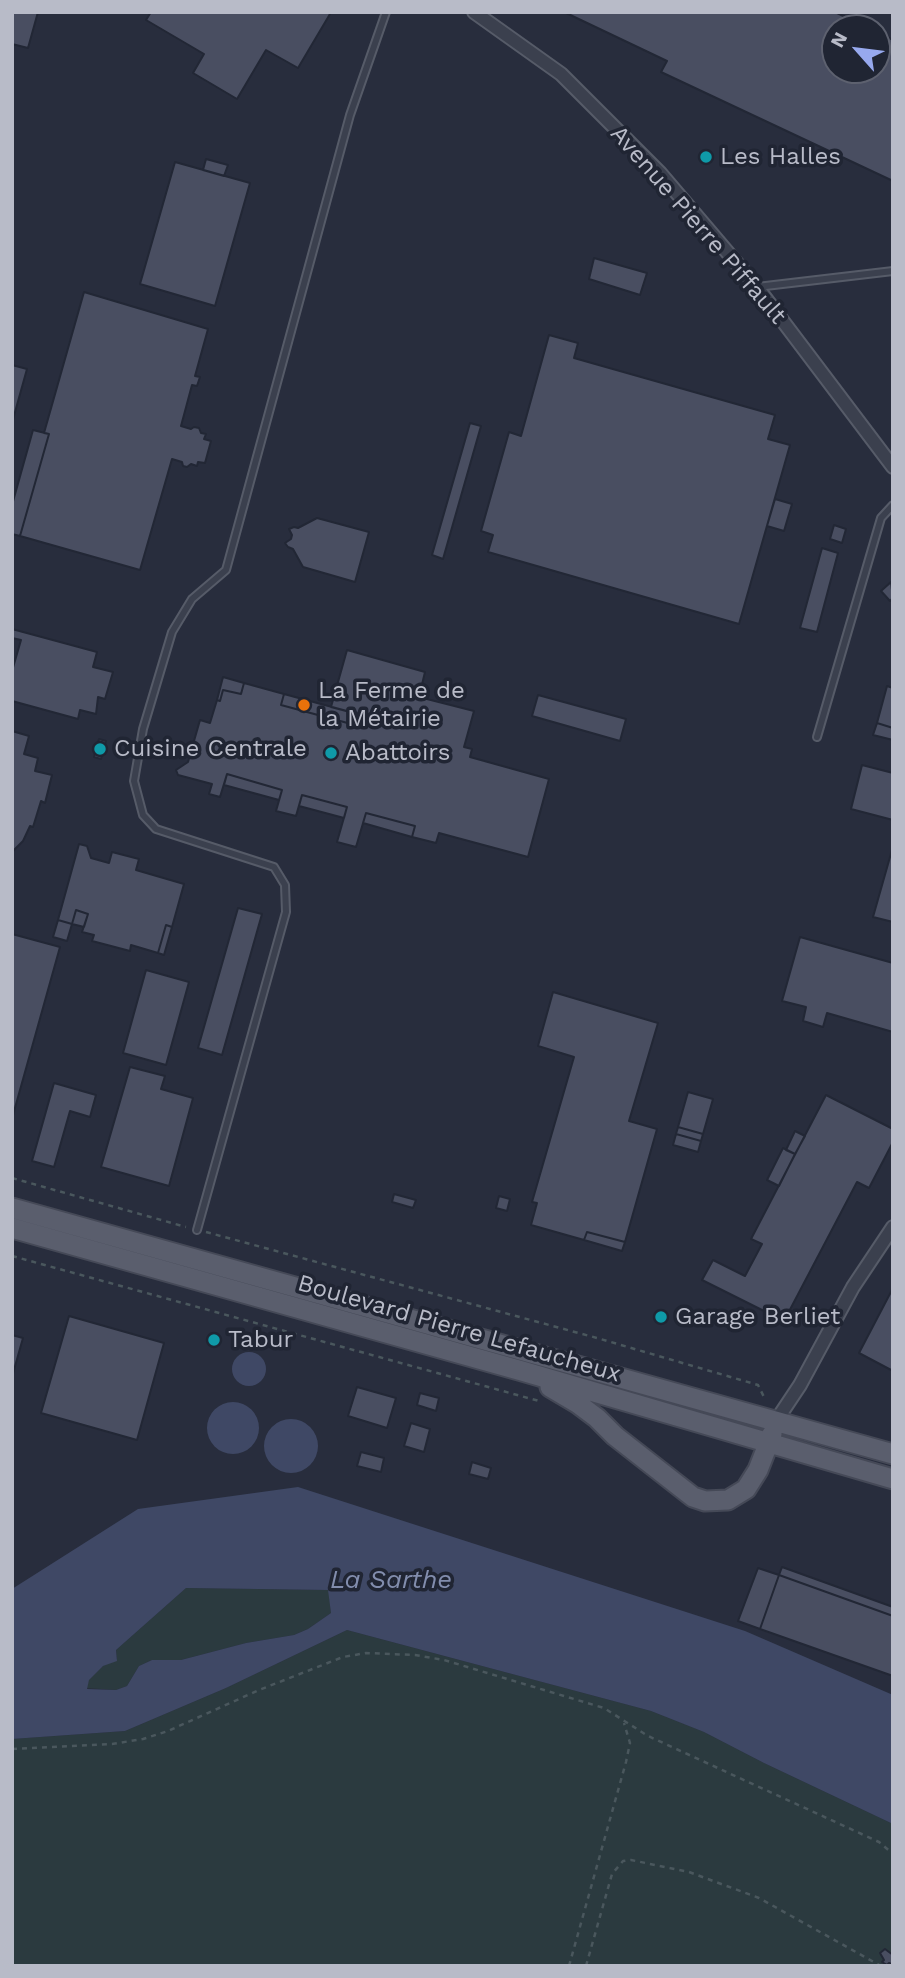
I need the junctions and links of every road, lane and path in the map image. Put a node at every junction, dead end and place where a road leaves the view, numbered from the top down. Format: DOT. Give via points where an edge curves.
graph roads {
  1 [pos="386,12"];
  2 [pos="474,12"];
  3 [pos="893,271"];
  4 [pos="757,287"];
  5 [pos="893,467"];
  6 [pos="893,505"];
  7 [pos="817,737"];
  8 [pos="12,1178"];
  9 [pos="12,1208"];
  10 [pos="893,1227"];
  11 [pos="12,1228"];
  12 [pos="197,1230"];
  13 [pos="12,1256"];
  14 [pos="522,1371"];
  15 [pos="543,1403"];
  16 [pos="776,1421"];
  17 [pos="770,1444"];
  18 [pos="893,1454"];
  19 [pos="893,1479"];
  20 [pos="620,1718"];
  21 [pos="12,1749"];
  22 [pos="893,1854"];
  23 [pos="871,1964"];
  24 [pos="569,1966"];
  25 [pos="586,1966"];
  26 [pos="881,1966"];
  1 -- 12 [label="lane" via="350,115 226,570 192,598 172,632 134,781 143,815 156,830 274,866 285,885 286,912"];
  2 -- 4 [label="street, Avenue Pierre Piffault" via="561,74 660,173"];
  3 -- 4 [label="lane"];
  4 -- 5 [label="street, Avenue Pierre Piffault"];
  6 -- 7 [label="lane" via="881,518"];
  8 -- 12 [label="path, Boulevard Pierre Lefaucheux"];
  9 -- 16 [label="main road, Boulevard Pierre Lefaucheux"];
  10 -- 16 [label="street"];
  11 -- 14 [label="main road, Boulevard Pierre Lefaucheux"];
  12 -- 16 [label="path, Boulevard Pierre Lefaucheux" via="758,1385"];
  13 -- 15 [label="path, Boulevard Pierre Lefaucheux"];
  14 -- 17 [label="main road, Boulevard Pierre Lefaucheux"];
  14 -- 17 [label="main road" via="577,1403 693,1497 705,1501 728,1500 746,1489"];
  16 -- 17 [label="main road"];
  16 -- 18 [label="main road, Boulevard Pierre Lefaucheux"];
  17 -- 19 [label="main road, Boulevard Pierre Lefaucheux"];
  20 -- 21 [label="path" via="604,1708 444,1660 366,1653 319,1665 143,1739"];
  20 -- 22 [label="path" via="648,1736 879,1842"];
  20 -- 24 [label="path" via="630,1743"];
  23 -- 25 [label="path" via="759,1898 689,1872 631,1860 623,1861 612,1874"];
  23 -- 26 [label="path"];
}
